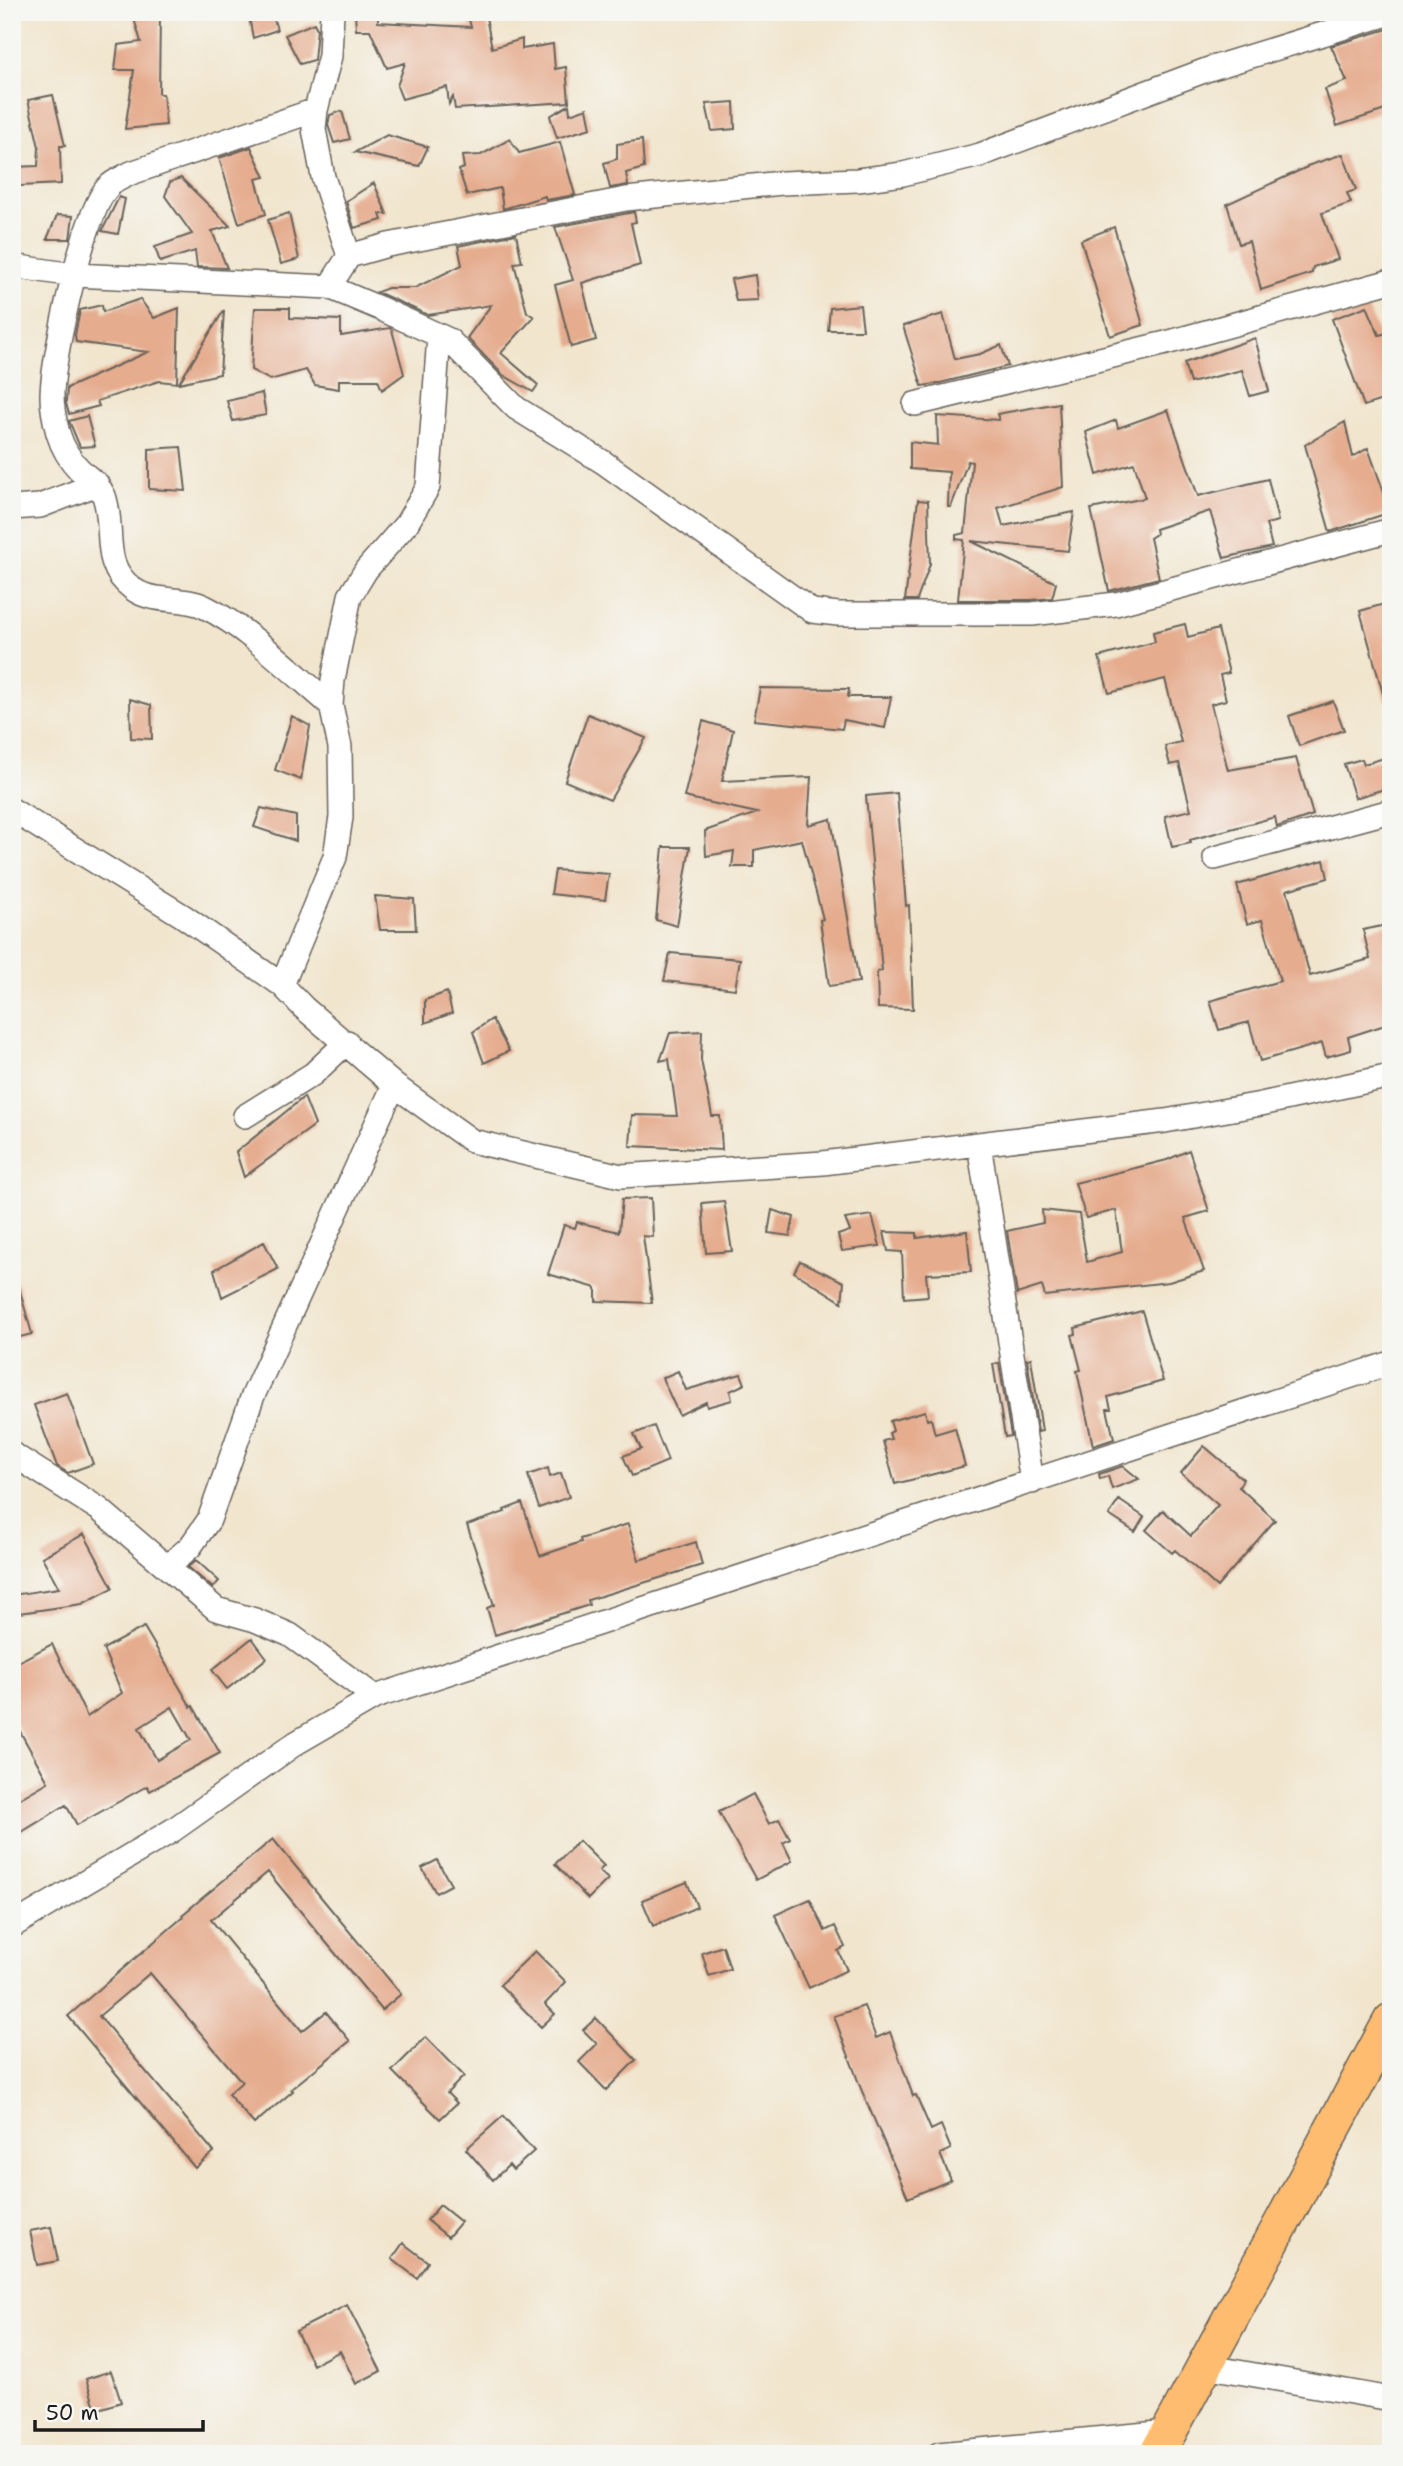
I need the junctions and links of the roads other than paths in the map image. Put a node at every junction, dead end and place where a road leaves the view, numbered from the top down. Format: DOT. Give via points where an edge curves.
graph roads {
  1 [pos="332,12"];
  2 [pos="1391,13"];
  3 [pos="316,110"];
  4 [pos="349,256"];
  5 [pos="12,266"];
  6 [pos="74,275"];
  7 [pos="1391,281"];
  8 [pos="329,288"];
  9 [pos="439,336"];
  10 [pos="915,404"];
  11 [pos="97,484"];
  12 [pos="12,509"];
  13 [pos="1391,530"];
  14 [pos="331,705"];
  15 [pos="12,810"];
  16 [pos="1391,811"];
  17 [pos="1215,858"];
  18 [pos="282,985"];
  19 [pos="347,1042"];
  20 [pos="1391,1076"];
  21 [pos="394,1084"];
  22 [pos="246,1116"];
  23 [pos="979,1144"];
  24 [pos="1391,1363"];
  25 [pos="12,1454"];
  26 [pos="1031,1482"];
  27 [pos="167,1567"];
  28 [pos="375,1697"];
  29 [pos="12,1926"];
  30 [pos="1391,2021"];
  31 [pos="1204,2365"];
  32 [pos="1391,2399"];
  33 [pos="1163,2443"];
  34 [pos="939,2454"];
  1 -- 3 [label="street" via="330,56"];
  2 -- 4 [label="street" via="1209,69 980,155 903,174 626,199"];
  3 -- 4 [label="street" via="314,129 323,177"];
  3 -- 6 [label="street" via="131,173 108,186 95,208"];
  4 -- 8 [label="street"];
  5 -- 6 [label="street"];
  6 -- 8 [label="street"];
  6 -- 11 [label="street" via="53,372 52,398 58,433 69,458"];
  7 -- 10 [label="street" via="1166,343"];
  8 -- 9 [label="street"];
  9 -- 13 [label="street" via="449,340 516,408 603,462 812,611 1032,614 1116,604"];
  9 -- 14 [label="street" via="428,487 407,523 350,596"];
  11 -- 12 [label="street" via="40,506"];
  11 -- 14 [label="street" via="104,498 116,572 134,591 203,606 245,633"];
  14 -- 18 [label="street" via="340,747 341,817 335,857"];
  15 -- 18 [label="street" via="183,916"];
  16 -- 17 [label="street"];
  18 -- 19 [label="street"];
  19 -- 21 [label="street"];
  19 -- 22 [label="street" via="313,1074"];
  20 -- 23 [label="street" via="1165,1121"];
  21 -- 23 [label="street" via="472,1141 621,1176 822,1163"];
  21 -- 27 [label="street" via="252,1398 209,1520 190,1547"];
  23 -- 26 [label="street"];
  24 -- 26 [label="street"];
  25 -- 27 [label="street" via="99,1509"];
  26 -- 28 [label="street"];
  27 -- 28 [label="street" via="216,1609 289,1635"];
  28 -- 29 [label="street" via="296,1743 173,1830"];
  30 -- 31 [label="main road"];
  31 -- 32 [label="street"];
  31 -- 33 [label="main road"];
  33 -- 34 [label="street"];
}
